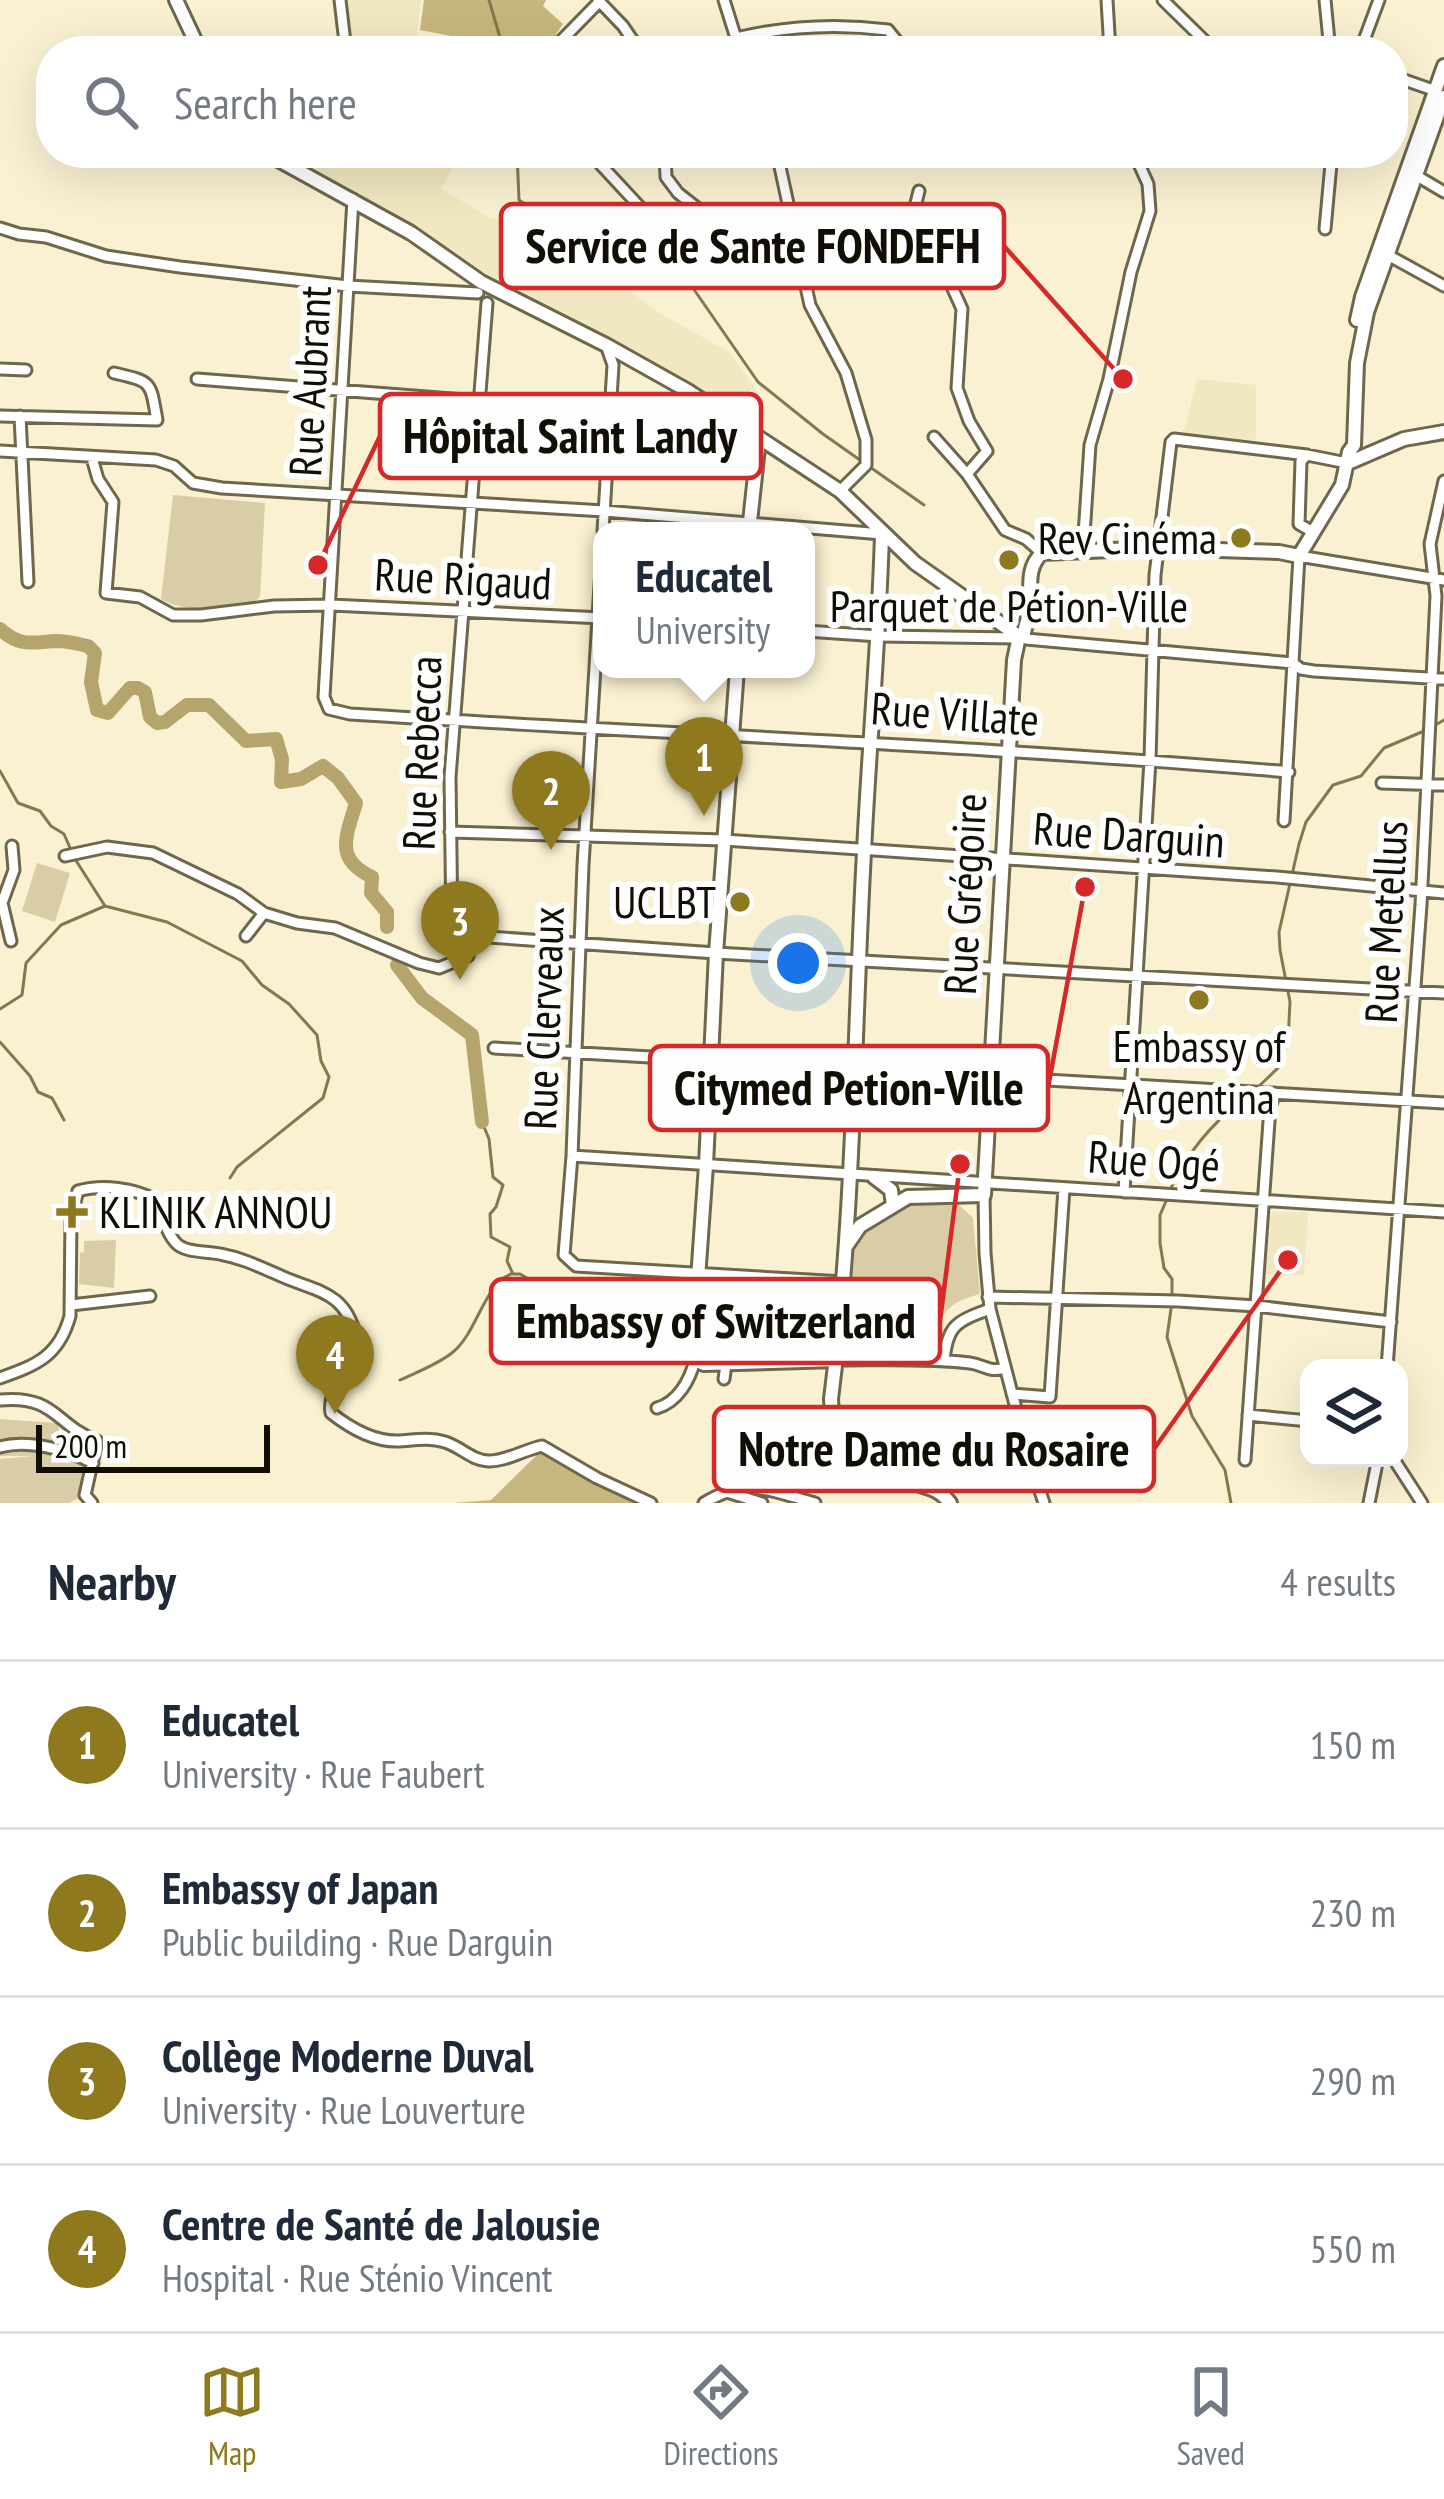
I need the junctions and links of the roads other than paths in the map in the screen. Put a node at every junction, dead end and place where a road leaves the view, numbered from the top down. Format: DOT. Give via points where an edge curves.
graph roads {
  1 [pos="176,0"];
  2 [pos="340,0"];
  3 [pos="724,0"];
  4 [pos="1107,0"];
  5 [pos="1163,0"];
  6 [pos="1323,0"];
  7 [pos="1379,0"];
  8 [pos="599,1"];
  9 [pos="193,36"];
  10 [pos="344,36"];
  11 [pos="565,36"];
  12 [pos="630,36"];
  13 [pos="735,36"];
  14 [pos="744,36"];
  15 [pos="893,36"];
  16 [pos="1109,36"];
  17 [pos="1200,36"];
  18 [pos="1328,36"];
  19 [pos="1366,36"];
  20 [pos="1444,66"];
  21 [pos="1408,82"];
  22 [pos="1440,94"];
  23 [pos="292,168"];
  24 [pos="604,168"];
  25 [pos="666,168"];
  26 [pos="781,168"];
  27 [pos="1141,168"];
  28 [pos="1331,168"];
  29 [pos="296,170"];
  30 [pos="1412,172"];
  31 [pos="919,191"];
  32 [pos="1444,192"];
  33 [pos="353,199"];
  34 [pos="692,205"];
  35 [pos="793,221"];
  36 [pos="0,228"];
  37 [pos="1325,229"];
  38 [pos="1383,253"];
  39 [pos="347,286"];
  40 [pos="1444,286"];
  41 [pos="480,288"];
  42 [pos="502,293"];
  43 [pos="488,303"];
  44 [pos="606,345"];
  45 [pos="0,369"];
  46 [pos="26,370"];
  47 [pos="114,373"];
  48 [pos="197,379"];
  49 [pos="343,391"];
  50 [pos="478,401"];
  51 [pos="610,415"];
  52 [pos="0,416"];
  53 [pos="20,416"];
  54 [pos="934,437"];
  55 [pos="1440,437"];
  56 [pos="759,439"];
  57 [pos="0,451"];
  58 [pos="21,453"];
  59 [pos="1307,455"];
  60 [pos="92,458"];
  61 [pos="1348,458"];
  62 [pos="968,474"];
  63 [pos="1444,481"];
  64 [pos="840,491"];
  65 [pos="337,495"];
  66 [pos="470,504"];
  67 [pos="604,511"];
  68 [pos="603,522"];
  69 [pos="710,522"];
  70 [pos="749,522"];
  71 [pos="815,529"];
  72 [pos="1313,532"];
  73 [pos="882,533"];
  74 [pos="1158,548"];
  75 [pos="1083,550"];
  76 [pos="1042,553"];
  77 [pos="1299,556"];
  78 [pos="1439,579"];
  79 [pos="28,582"];
  80 [pos="331,605"];
  81 [pos="462,613"];
  82 [pos="593,618"];
  83 [pos="815,632"];
  84 [pos="880,636"];
  85 [pos="1020,637"];
  86 [pos="1154,650"];
  87 [pos="1293,663"];
  88 [pos="595,678"];
  89 [pos="736,678"];
  90 [pos="1438,678"];
  91 [pos="329,709"];
  92 [pos="454,720"];
  93 [pos="591,729"];
  94 [pos="731,736"];
  95 [pos="873,741"];
  96 [pos="1010,752"];
  97 [pos="1150,760"];
  98 [pos="1288,772"];
  99 [pos="1382,783"];
  100 [pos="1427,784"];
  101 [pos="1444,785"];
  102 [pos="1284,821"];
  103 [pos="450,832"];
  104 [pos="585,836"];
  105 [pos="724,840"];
  106 [pos="12,846"];
  107 [pos="864,851"];
  108 [pos="65,856"];
  109 [pos="1004,860"];
  110 [pos="1143,869"];
  111 [pos="1421,891"];
  112 [pos="1444,893"];
  113 [pos="264,913"];
  114 [pos="246,936"];
  115 [pos="474,936"];
  116 [pos="11,941"];
  117 [pos="580,944"];
  118 [pos="716,953"];
  119 [pos="860,960"];
  120 [pos="997,969"];
  121 [pos="1137,977"];
  122 [pos="1416,991"];
  123 [pos="1444,993"];
  124 [pos="494,1048"];
  125 [pos="575,1052"];
  126 [pos="709,1059"];
  127 [pos="855,1070"];
  128 [pos="990,1077"];
  129 [pos="1130,1085"];
  130 [pos="1275,1093"];
  131 [pos="1407,1100"];
  132 [pos="1444,1103"];
  133 [pos="572,1156"];
  134 [pos="706,1165"];
  135 [pos="849,1176"];
  136 [pos="874,1177"];
  137 [pos="1064,1187"];
  138 [pos="984,1189"];
  139 [pos="1124,1192"];
  140 [pos="848,1198"];
  141 [pos="1264,1201"];
  142 [pos="893,1205"];
  143 [pos="1400,1210"];
  144 [pos="1444,1212"];
  145 [pos="869,1222"];
  146 [pos="846,1246"];
  147 [pos="698,1275"];
  148 [pos="843,1282"];
  149 [pos="150,1296"];
  150 [pos="1055,1299"];
  151 [pos="989,1303"];
  152 [pos="71,1305"];
  153 [pos="1256,1306"];
  154 [pos="1391,1322"];
  155 [pos="1001,1354"];
  156 [pos="1389,1359"];
  157 [pos="836,1360"];
  158 [pos="944,1361"];
  159 [pos="700,1362"];
  160 [pos="726,1364"];
  161 [pos="982,1365"];
  162 [pos="1005,1368"];
  163 [pos="0,1378"];
  164 [pos="724,1379"];
  165 [pos="1012,1394"];
  166 [pos="0,1400"];
  167 [pos="657,1408"];
  168 [pos="1248,1415"];
  169 [pos="1300,1419"];
  170 [pos="0,1447"];
  171 [pos="1245,1460"];
  172 [pos="92,1463"];
  173 [pos="1376,1467"];
  174 [pos="1399,1467"];
  175 [pos="723,1491"];
  176 [pos="92,1503"];
  177 [pos="651,1503"];
  178 [pos="704,1503"];
  179 [pos="762,1503"];
  180 [pos="815,1503"];
  181 [pos="950,1503"];
  182 [pos="1044,1503"];
  183 [pos="1369,1503"];
  184 [pos="1422,1503"];
  1 -- 9 [label="main road"];
  2 -- 10 [label="street"];
  3 -- 13 [label="street"];
  4 -- 16 [label="street"];
  5 -- 17 [label="street"];
  6 -- 18 [label="street"];
  7 -- 19 [label="street"];
  8 -- 11 [label="street"];
  8 -- 12 [label="street"];
  14 -- 15 [label="street" via="844,25"];
  20 -- 22 [label="main road"];
  21 -- 22 [label="street"];
  22 -- 30 [label="main road"];
  23 -- 29 [label="main road"];
  24 -- 34 [label="street" via="665,234"];
  25 -- 34 [label="street"];
  26 -- 35 [label="street"];
  27 -- 75 [label="street" via="1150,212 1090,445"];
  28 -- 37 [label="street"];
  29 -- 33 [label="main road"];
  30 -- 32 [label="street"];
  30 -- 38 [label="main road"];
  31 -- 62 [label="street" via="913,232 944,268 962,309 957,388 988,451"];
  33 -- 39 [label="street, Rue Aubrant"];
  33 -- 41 [label="main road" via="444,254"];
  34 -- 35 [label="street" via="732,222"];
  35 -- 64 [label="street" via="810,305 846,374 866,440 866,465"];
  36 -- 39 [label="street" via="106,256"];
  38 -- 40 [label="street"];
  38 -- 61 [label="main road" via="1352,338"];
  39 -- 41 [label="street"];
  39 -- 49 [label="street, Rue Aubrant"];
  41 -- 42 [label="main road"];
  41 -- 43 [label="street"];
  42 -- 43 [label="street"];
  42 -- 44 [label="main road"];
  43 -- 50 [label="street, Rue Rebecca"];
  44 -- 51 [label="street"];
  44 -- 56 [label="main road"];
  45 -- 46 [label="street"];
  47 -- 53 [label="street" via="151,388 157,420"];
  48 -- 49 [label="street"];
  49 -- 50 [label="street"];
  49 -- 65 [label="street, Rue Aubrant"];
  50 -- 51 [label="street"];
  50 -- 66 [label="street, Rue Rebecca"];
  51 -- 67 [label="street"];
  52 -- 53 [label="street"];
  53 -- 58 [label="street"];
  54 -- 62 [label="street"];
  55 -- 61 [label="main road" via="1404,439"];
  56 -- 64 [label="main road"];
  56 -- 70 [label="main road"];
  57 -- 58 [label="street"];
  58 -- 60 [label="street"];
  58 -- 79 [label="street"];
  59 -- 61 [label="street"];
  59 -- 72 [label="street" via="1300,461 1299,524"];
  59 -- 74 [label="street" via="1174,439"];
  60 -- 65 [label="street" via="156,460 207,487"];
  60 -- 80 [label="street, Rue Rigaud" via="112,502 106,593 173,615"];
  61 -- 72 [label="main road" via="1342,485"];
  62 -- 76 [label="street" via="1005,530"];
  63 -- 78 [label="street, Rue Metellus" via="1430,544"];
  64 -- 73 [label="main road"];
  65 -- 66 [label="street"];
  65 -- 80 [label="street, Rue Aubrant"];
  66 -- 67 [label="street"];
  66 -- 81 [label="street, Rue Rebecca"];
  67 -- 68 [label="street"];
  67 -- 69 [label="street"];
  71 -- 73 [label="street"];
  72 -- 77 [label="main road"];
  73 -- 84 [label="main road"];
  73 -- 85 [label="main road"];
  74 -- 75 [label="main road"];
  74 -- 77 [label="main road"];
  74 -- 86 [label="street"];
  75 -- 76 [label="main road"];
  76 -- 85 [label="main road, Rue Grégoire" via="1031,570"];
  77 -- 78 [label="street"];
  77 -- 87 [label="street"];
  78 -- 90 [label="street, Rue Metellus"];
  80 -- 81 [label="street, Rue Rigaud"];
  80 -- 91 [label="street, Rue Aubrant"];
  81 -- 82 [label="street, Rue Rigaud"];
  81 -- 92 [label="street, Rue Rebecca"];
  83 -- 84 [label="street"];
  84 -- 85 [label="street"];
  84 -- 95 [label="main road"];
  85 -- 86 [label="street"];
  85 -- 96 [label="main road, Rue Grégoire"];
  86 -- 87 [label="street"];
  86 -- 97 [label="street"];
  87 -- 90 [label="street"];
  87 -- 98 [label="street"];
  88 -- 93 [label="street, Rue Clerveaux"];
  89 -- 94 [label="main road"];
  90 -- 100 [label="street, Rue Metellus"];
  91 -- 92 [label="street, Rue Villate"];
  92 -- 93 [label="street, Rue Villate"];
  92 -- 103 [label="street, Rue Rebecca"];
  93 -- 94 [label="street, Rue Villate"];
  93 -- 104 [label="street, Rue Clerveaux"];
  94 -- 95 [label="street, Rue Villate"];
  94 -- 105 [label="main road"];
  95 -- 96 [label="street, Rue Villate"];
  95 -- 107 [label="main road"];
  96 -- 97 [label="street, Rue Villate"];
  96 -- 109 [label="main road, Rue Grégoire"];
  97 -- 98 [label="street, Rue Villate"];
  97 -- 110 [label="street"];
  98 -- 102 [label="street"];
  99 -- 100 [label="street"];
  100 -- 101 [label="street"];
  100 -- 111 [label="street, Rue Metellus"];
  103 -- 104 [label="street, Rue Darguin"];
  103 -- 115 [label="street, Rue Rebecca" via="452,930"];
  104 -- 105 [label="street, Rue Darguin"];
  104 -- 117 [label="street, Rue Clerveaux"];
  105 -- 107 [label="street, Rue Darguin"];
  105 -- 118 [label="main road"];
  106 -- 116 [label="street" via="14,870 2,902"];
  107 -- 109 [label="street, Rue Darguin"];
  107 -- 119 [label="main road"];
  108 -- 113 [label="street" via="107,847 153,853"];
  109 -- 110 [label="street, Rue Darguin"];
  109 -- 120 [label="main road, Rue Grégoire"];
  110 -- 111 [label="street, Rue Darguin"];
  110 -- 121 [label="street"];
  111 -- 112 [label="street, Rue Darguin"];
  111 -- 122 [label="street, Rue Metellus"];
  113 -- 114 [label="street"];
  113 -- 115 [label="street" via="335,928 439,968 468,956"];
  115 -- 117 [label="street"];
  117 -- 118 [label="street"];
  117 -- 125 [label="street, Rue Clerveaux"];
  118 -- 119 [label="street"];
  118 -- 126 [label="main road"];
  119 -- 120 [label="street"];
  119 -- 127 [label="main road"];
  120 -- 121 [label="street"];
  120 -- 128 [label="main road, Rue Grégoire"];
  121 -- 122 [label="street"];
  121 -- 129 [label="street"];
  122 -- 123 [label="street"];
  122 -- 131 [label="street, Rue Metellus"];
  124 -- 125 [label="street"];
  125 -- 126 [label="street"];
  125 -- 133 [label="street, Rue Clerveaux"];
  126 -- 127 [label="street"];
  126 -- 134 [label="main road"];
  127 -- 128 [label="street"];
  127 -- 135 [label="main road"];
  128 -- 129 [label="street"];
  128 -- 138 [label="main road, Rue Grégoire"];
  129 -- 130 [label="street"];
  129 -- 139 [label="street"];
  130 -- 131 [label="street"];
  130 -- 141 [label="street"];
  131 -- 132 [label="street"];
  131 -- 143 [label="street, Rue Metellus"];
  133 -- 134 [label="street, Rue Ogé"];
  133 -- 147 [label="street, Rue Clerveaux" via="564,1255 576,1266"];
  134 -- 135 [label="street, Rue Ogé"];
  134 -- 147 [label="main road"];
  135 -- 136 [label="street, Rue Ogé"];
  135 -- 140 [label="main road"];
  136 -- 138 [label="street, Rue Ogé"];
  136 -- 142 [label="main road" via="891,1190"];
  137 -- 138 [label="street, Rue Ogé"];
  137 -- 139 [label="street, Rue Ogé"];
  137 -- 150 [label="street"];
  138 -- 142 [label="main road" via="914,1195"];
  138 -- 151 [label="street, Rue Grégoire"];
  139 -- 141 [label="street, Rue Ogé"];
  140 -- 145 [label="main road"];
  140 -- 146 [label="main road"];
  141 -- 143 [label="street, Rue Ogé"];
  141 -- 153 [label="street"];
  142 -- 145 [label="main road"];
  143 -- 144 [label="street, Rue Ogé"];
  143 -- 154 [label="street, Rue Metellus"];
  145 -- 146 [label="main road"];
  146 -- 148 [label="main road"];
  147 -- 148 [label="street"];
  147 -- 159 [label="main road" via="693,1350"];
  148 -- 157 [label="main road"];
  149 -- 152 [label="street"];
  150 -- 151 [label="street"];
  150 -- 153 [label="street"];
  150 -- 165 [label="street" via="1050,1397"];
  151 -- 155 [label="street, Rue Grégoire"];
  151 -- 158 [label="street" via="958,1322"];
  152 -- 163 [label="street" via="56,1349"];
  152 -- 177 [label="street" via="78,1192 143,1194 156,1200 173,1240 187,1250 250,1262 334,1298 356,1336 357,1354 329,1400 344,1424 398,1442 444,1442 492,1462 542,1446"];
  153 -- 154 [label="street"];
  153 -- 168 [label="street"];
  154 -- 156 [label="street, Rue Metellus"];
  155 -- 161 [label="street"];
  155 -- 162 [label="street, Rue Grégoire"];
  157 -- 158 [label="street"];
  157 -- 160 [label="main road"];
  157 -- 181 [label="main road" via="832,1423 842,1449"];
  158 -- 161 [label="street"];
  159 -- 160 [label="main road"];
  159 -- 167 [label="street"];
  160 -- 164 [label="street"];
  161 -- 162 [label="street"];
  162 -- 165 [label="street, Rue Grégoire"];
  165 -- 182 [label="street, Rue Grégoire"];
  166 -- 172 [label="street" via="44,1404 97,1441"];
  168 -- 169 [label="street"];
  168 -- 171 [label="street"];
  170 -- 172 [label="street" via="40,1447"];
  172 -- 176 [label="street" via="85,1495"];
  173 -- 183 [label="street"];
  174 -- 184 [label="street"];
  175 -- 178 [label="street"];
  175 -- 179 [label="street"];
  175 -- 180 [label="street" via="757,1489"];
}
